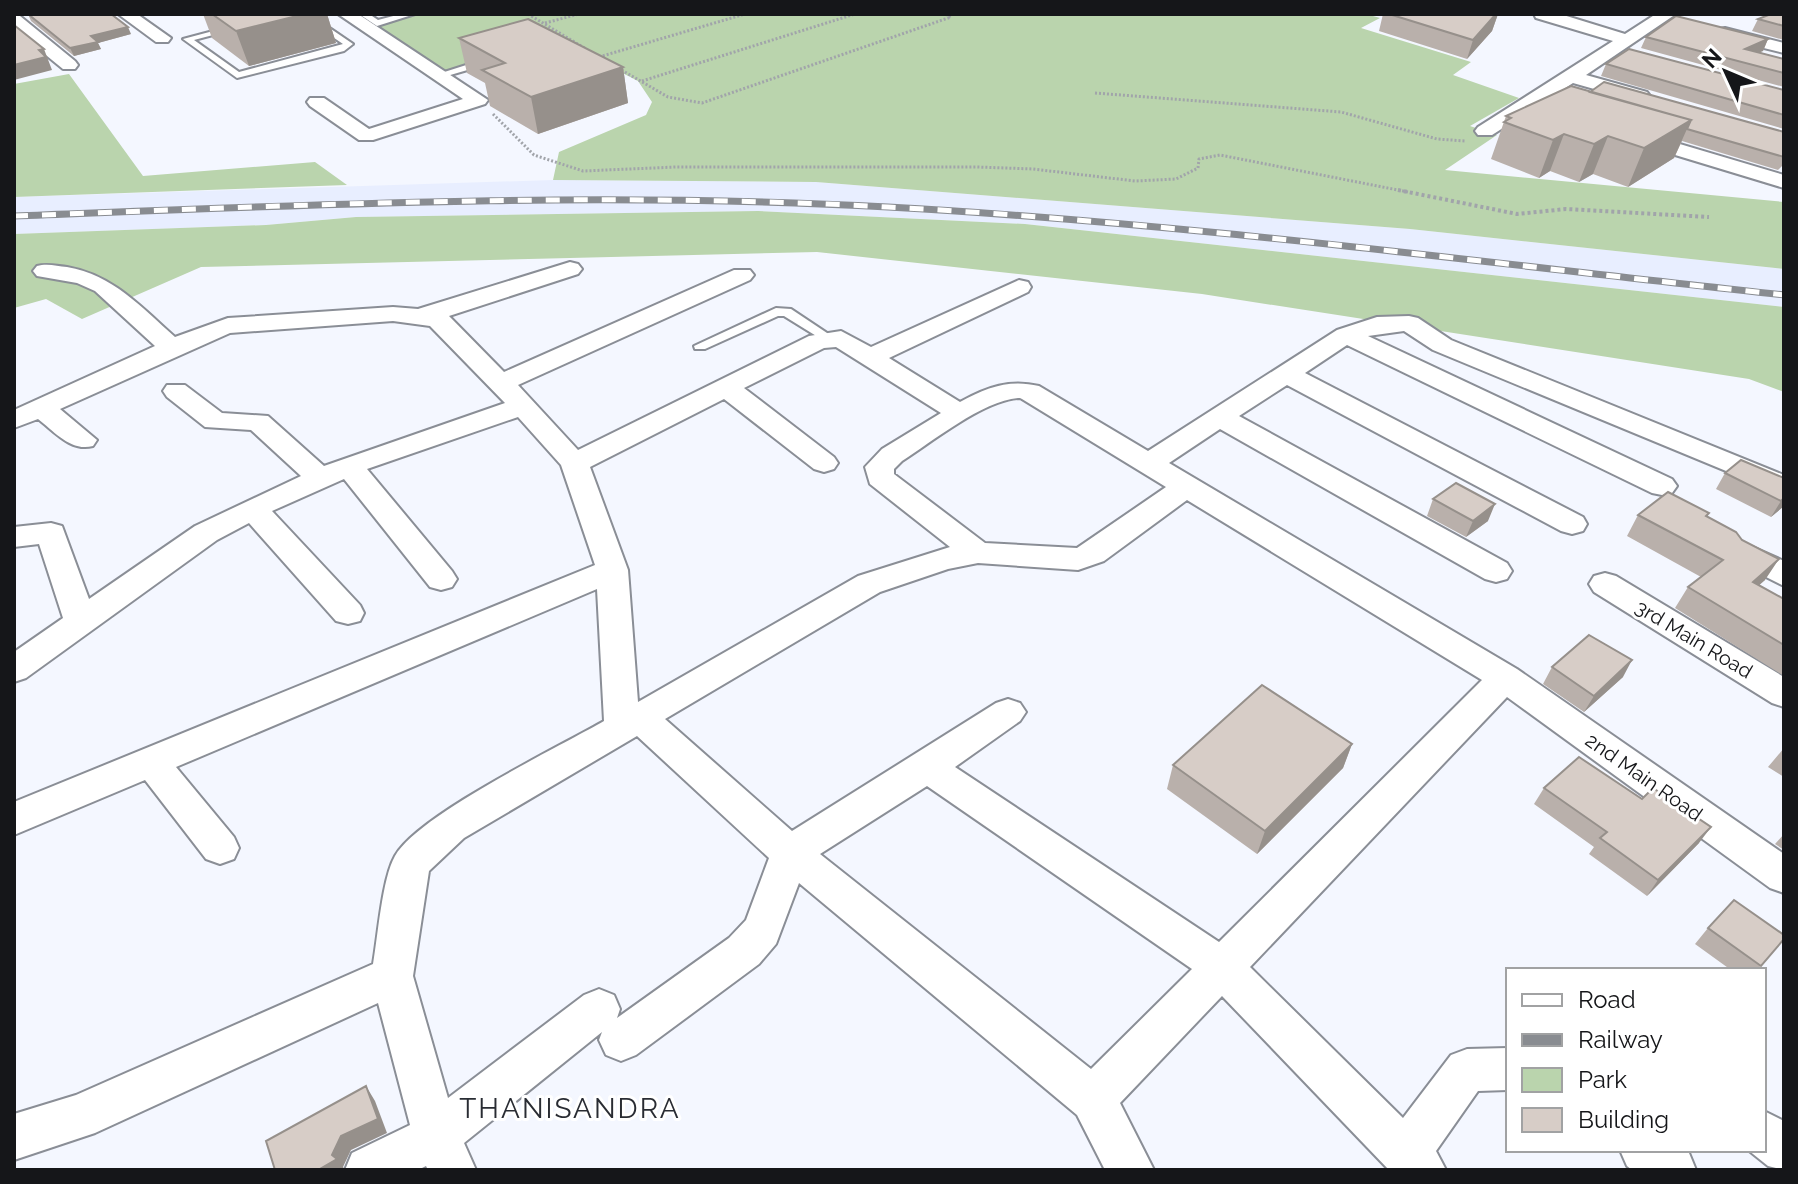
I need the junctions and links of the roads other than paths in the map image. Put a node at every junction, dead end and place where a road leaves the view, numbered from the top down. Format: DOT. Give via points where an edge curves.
graph roads {
  1 [pos="126,14"];
  2 [pos="303,14"];
  3 [pos="346,14"];
  4 [pos="363,14"];
  5 [pos="411,14"];
  6 [pos="1542,14"];
  7 [pos="1670,17"];
  8 [pos="14,20"];
  9 [pos="237,26"];
  10 [pos="1708,28"];
  11 [pos="162,38"];
  12 [pos="1620,44"];
  13 [pos="1784,48"];
  14 [pos="1640,56"];
  15 [pos="490,60"];
  16 [pos="69,65"];
  17 [pos="440,75"];
  18 [pos="1570,76"];
  19 [pos="317,102"];
  20 [pos="1662,103"];
  21 [pos="1526,104"];
  22 [pos="1557,113"];
  23 [pos="1485,131"];
  24 [pos="1617,131"];
  25 [pos="1784,182"];
  26 [pos="570,269"];
  27 [pos="45,271"];
  28 [pos="742,275"];
  29 [pos="1019,287"];
  30 [pos="423,316"];
  31 [pos="1346,335"];
  32 [pos="830,339"];
  33 [pos="700,346"];
  34 [pos="172,348"];
  35 [pos="872,356"];
  36 [pos="1285,373"];
  37 [pos="501,383"];
  38 [pos="726,387"];
  39 [pos="176,391"];
  40 [pos="523,406"];
  41 [pos="41,408"];
  42 [pos="960,413"];
  43 [pos="1218,416"];
  44 [pos="14,420"];
  45 [pos="83,440"];
  46 [pos="1150,462"];
  47 [pos="574,463"];
  48 [pos="824,463"];
  49 [pos="349,466"];
  50 [pos="320,478"];
  51 [pos="1188,485"];
  52 [pos="1662,486"];
  53 [pos="1784,486"];
  54 [pos="253,508"];
  55 [pos="1572,524"];
  56 [pos="14,537"];
  57 [pos="1741,552"];
  58 [pos="978,553"];
  59 [pos="612,570"];
  60 [pos="1496,571"];
  61 [pos="1784,575"];
  62 [pos="441,579"];
  63 [pos="1605,584"];
  64 [pos="348,613"];
  65 [pos="81,622"];
  66 [pos="14,669"];
  67 [pos="1505,678"];
  68 [pos="1784,694"];
  69 [pos="1008,712"];
  70 [pos="632,724"];
  71 [pos="151,762"];
  72 [pos="927,767"];
  73 [pos="14,819"];
  74 [pos="220,848"];
  75 [pos="790,853"];
  76 [pos="1784,876"];
  77 [pos="1221,966"];
  78 [pos="392,976"];
  79 [pos="1506,1069"];
  80 [pos="1093,1099"];
  81 [pos="1766,1136"];
  82 [pos="14,1137"];
  83 [pos="1784,1150"];
  84 [pos="1646,1152"];
  85 [pos="444,1153"];
  86 [pos="1414,1162"];
  87 [pos="369,1170"];
  88 [pos="1130,1170"];
  89 [pos="1672,1170"];
  1 -- 11 [label="street"];
  2 -- 9 [label="lane" via="349,44 237,75 187,39"];
  3 -- 17 [label="street"];
  4 -- 5 [label="lane" via="377,23"];
  6 -- 12 [label="street"];
  7 -- 12 [label="street"];
  8 -- 16 [label="street"];
  10 -- 13 [label="street"];
  12 -- 14 [label="street"];
  12 -- 18 [label="street"];
  15 -- 17 [label="lane"];
  17 -- 19 [label="street" via="478,100 367,136"];
  18 -- 20 [label="street"];
  18 -- 21 [label="street"];
  21 -- 22 [label="street"];
  21 -- 23 [label="street"];
  24 -- 25 [label="street"];
  26 -- 30 [label="street"];
  27 -- 34 [label="street" via="103,286"];
  28 -- 37 [label="street"];
  29 -- 35 [label="street"];
  30 -- 34 [label="street" via="244,323"];
  30 -- 37 [label="street" via="438,319"];
  31 -- 36 [label="street"];
  31 -- 52 [label="street"];
  31 -- 53 [label="street" via="1377,325 1409,323 1442,345"];
  32 -- 33 [label="lane" via="787,312 776,312"];
  32 -- 35 [label="street" via="841,339"];
  32 -- 38 [label="street"];
  34 -- 41 [label="street"];
  35 -- 42 [label="street"];
  36 -- 43 [label="street"];
  36 -- 55 [label="street"];
  37 -- 40 [label="street"];
  38 -- 47 [label="street"];
  38 -- 48 [label="street"];
  39 -- 50 [label="street" via="215,421 258,422"];
  40 -- 47 [label="street"];
  40 -- 49 [label="street"];
  41 -- 44 [label="street"];
  41 -- 45 [label="street"];
  42 -- 46 [label="street, 2nd Main Road" via="1015,388"];
  42 -- 58 [label="street" via="892,455 879,467 880,478"];
  43 -- 46 [label="street"];
  43 -- 60 [label="street"];
  46 -- 51 [label="street, 2nd Main Road"];
  47 -- 59 [label="street"];
  49 -- 50 [label="street"];
  49 -- 62 [label="street"];
  50 -- 54 [label="street"];
  51 -- 58 [label="street" via="1093,554 1078,559"];
  51 -- 67 [label="street, 2nd Main Road"];
  54 -- 64 [label="street"];
  54 -- 65 [label="street" via="206,533"];
  56 -- 65 [label="street" via="51,533"];
  57 -- 61 [label="street"];
  58 -- 70 [label="street" via="869,584"];
  59 -- 70 [label="street"];
  59 -- 71 [label="street"];
  63 -- 68 [label="street, 3rd Main Road"];
  65 -- 66 [label="street"];
  67 -- 76 [label="street, 2nd Main Road"];
  67 -- 77 [label="street"];
  69 -- 72 [label="street"];
  70 -- 75 [label="street"];
  70 -- 78 [label="street" via="425,847 410,865"];
  71 -- 73 [label="street"];
  71 -- 74 [label="street"];
  72 -- 75 [label="street"];
  72 -- 77 [label="street"];
  75 -- 80 [label="street"];
  75 -- 85 [label="street" via="762,931 744,951 610,1024"];
  77 -- 80 [label="street"];
  77 -- 86 [label="street"];
  78 -- 82 [label="street" via="79,1117"];
  78 -- 85 [label="street"];
  79 -- 86 [label="street" via="1467,1070"];
  80 -- 88 [label="street"];
  81 -- 83 [label="street"];
  84 -- 89 [label="street"];
  85 -- 87 [label="street"];
}
